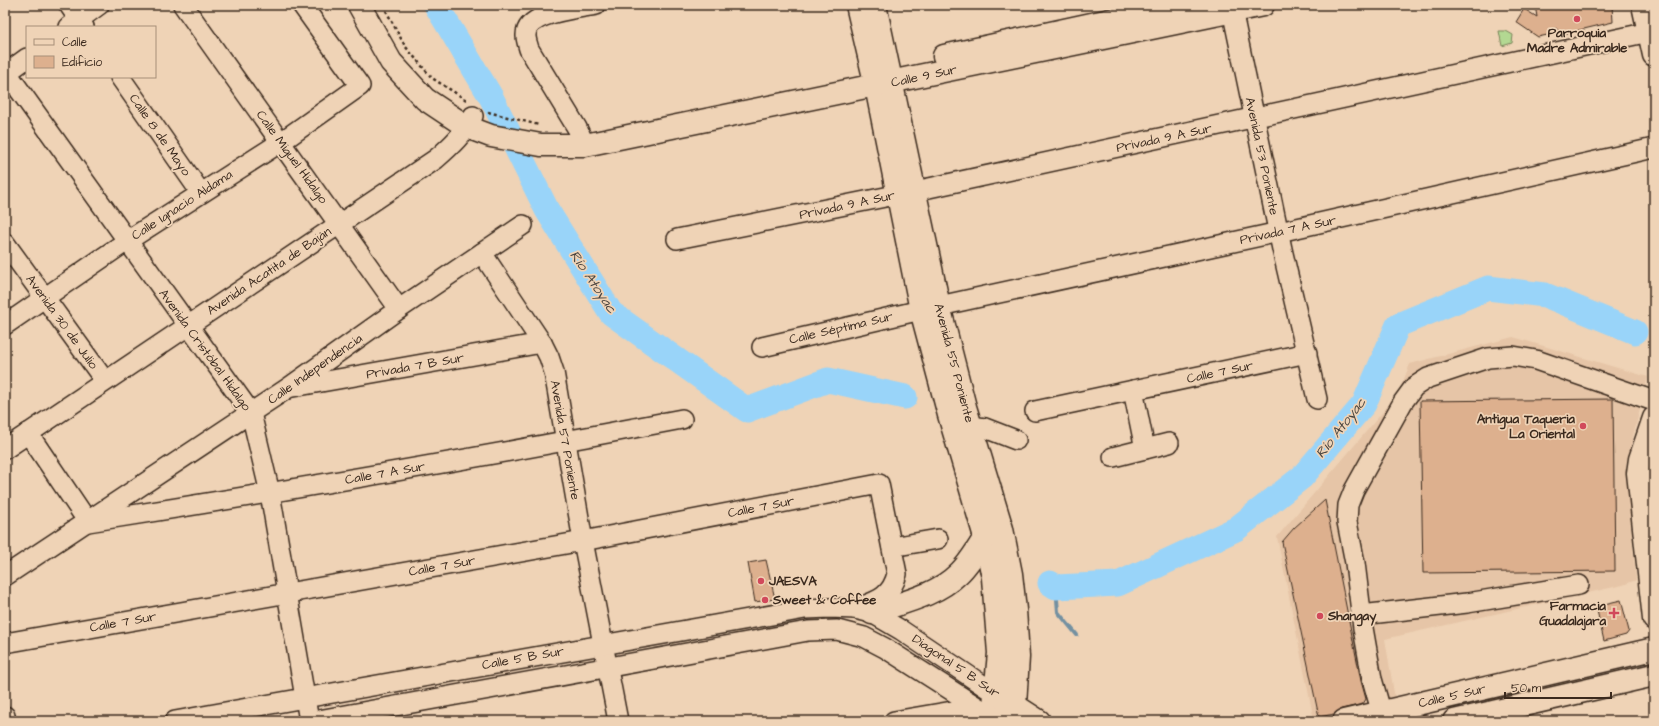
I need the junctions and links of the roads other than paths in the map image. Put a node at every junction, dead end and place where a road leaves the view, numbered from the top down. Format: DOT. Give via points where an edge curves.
graph roads {
  1 [pos="99,5"];
  2 [pos="183,5"];
  3 [pos="302,5"];
  4 [pos="359,5"];
  5 [pos="373,5"];
  6 [pos="596,5"];
  7 [pos="857,5"];
  8 [pos="875,5"];
  9 [pos="1179,5"];
  10 [pos="1263,5"];
  11 [pos="1643,5"];
  12 [pos="1231,8"];
  13 [pos="75,20"];
  14 [pos="1649,32"];
  15 [pos="1654,55"];
  16 [pos="26,59"];
  17 [pos="6,72"];
  18 [pos="882,77"];
  19 [pos="121,78"];
  20 [pos="1255,118"];
  21 [pos="479,119"];
  22 [pos="583,140"];
  23 [pos="281,142"];
  24 [pos="1654,148"];
  25 [pos="201,193"];
  26 [pos="906,193"];
  27 [pos="339,224"];
  28 [pos="523,225"];
  29 [pos="1279,232"];
  30 [pos="678,239"];
  31 [pos="127,241"];
  32 [pos="5,243"];
  33 [pos="482,254"];
  34 [pos="45,298"];
  35 [pos="930,308"];
  36 [pos="399,309"];
  37 [pos="5,325"];
  38 [pos="188,325"];
  39 [pos="542,343"];
  40 [pos="762,347"];
  41 [pos="1307,353"];
  42 [pos="105,381"];
  43 [pos="288,388"];
  44 [pos="1133,390"];
  45 [pos="1317,400"];
  46 [pos="1654,401"];
  47 [pos="1035,411"];
  48 [pos="251,413"];
  49 [pos="1654,418"];
  50 [pos="682,419"];
  51 [pos="971,426"];
  52 [pos="28,433"];
  53 [pos="1016,440"];
  54 [pos="565,441"];
  55 [pos="1169,443"];
  56 [pos="5,449"];
  57 [pos="1145,449"];
  58 [pos="1113,457"];
  59 [pos="270,493"];
  60 [pos="88,522"];
  61 [pos="985,537"];
  62 [pos="938,538"];
  63 [pos="583,541"];
  64 [pos="892,547"];
  65 [pos="5,576"];
  66 [pos="1579,585"];
  67 [pos="286,594"];
  68 [pos="863,611"];
  69 [pos="1654,619"];
  70 [pos="1362,622"];
  71 [pos="864,637"];
  72 [pos="5,643"];
  73 [pos="604,644"];
  74 [pos="1654,649"];
  75 [pos="608,668"];
  76 [pos="1654,675"];
  77 [pos="996,694"];
  78 [pos="304,697"];
  79 [pos="1000,714"];
  80 [pos="5,716"];
  81 [pos="1382,717"];
  82 [pos="6,721"];
  83 [pos="175,721"];
  84 [pos="309,721"];
  85 [pos="313,721"];
  86 [pos="618,721"];
  87 [pos="894,721"];
  88 [pos="1039,721"];
  89 [pos="1344,721"];
  90 [pos="1454,721"];
  1 -- 13 [label="street"];
  2 -- 23 [label="street, Calle Miguel Hidalgo"];
  3 -- 23 [label="street, Calle Ignacio Aldama" via="360,86"];
  4 -- 21 [label="main road" via="391,62 424,99"];
  5 -- 21 [label="main road" via="401,55 426,84"];
  6 -- 22 [label="street" via="542,16 530,23 526,36 529,49"];
  7 -- 18 [label="main road, Avenida 55 Poniente"];
  8 -- 18 [label="main road, Avenida 55 Poniente"];
  9 -- 18 [label="main road, Calle 9 Sur"];
  10 -- 12 [label="main road, Calle 9 Sur"];
  11 -- 14 [label="main road"];
  12 -- 18 [label="main road, Calle 9 Sur"];
  12 -- 20 [label="street, Avenida 53 Poniente"];
  14 -- 15 [label="main road"];
  14 -- 20 [label="street, Privada 9 A Sur"];
  16 -- 17 [label="street"];
  17 -- 31 [label="street, Avenida Cristóbal Hidalgo"];
  18 -- 22 [label="main road, Calle 9 Sur"];
  18 -- 26 [label="main road, Avenida 55 Poniente"];
  19 -- 25 [label="street, Calle 8 de Mayo"];
  20 -- 26 [label="street, Privada 9 A Sur"];
  20 -- 29 [label="street, Avenida 53 Poniente"];
  21 -- 22 [label="main road, Calle 9 Sur" via="541,134"];
  21 -- 27 [label="street, Avenida Acatita de Baján" via="436,159"];
  23 -- 25 [label="street, Calle Ignacio Aldama"];
  23 -- 27 [label="street, Calle Miguel Hidalgo"];
  24 -- 29 [label="street, Privada 7 A Sur"];
  25 -- 31 [label="street, Calle Ignacio Aldama"];
  26 -- 30 [label="street, Privada 9 A Sur"];
  26 -- 35 [label="main road, Avenida 55 Poniente"];
  27 -- 36 [label="street, Calle Miguel Hidalgo"];
  27 -- 38 [label="street, Avenida Acatita de Baján"];
  28 -- 33 [label="street, Calle Independencia"];
  29 -- 35 [label="street, Privada 7 A Sur"];
  29 -- 41 [label="street, Avenida 53 Poniente"];
  31 -- 34 [label="street, Calle Ignacio Aldama"];
  31 -- 38 [label="street, Avenida Cristóbal Hidalgo"];
  32 -- 34 [label="street, Avenida 30 de Julio"];
  33 -- 36 [label="street, Calle Independencia"];
  33 -- 39 [label="street, Avenida 57 Poniente"];
  34 -- 37 [label="street, Calle Ignacio Aldama"];
  34 -- 42 [label="street, Avenida 30 de Julio"];
  35 -- 40 [label="street, Calle Séptima Sur"];
  35 -- 51 [label="main road, Avenida 55 Poniente"];
  35 -- 61 [label="main road, Avenida 55 Poniente" via="949,415"];
  36 -- 43 [label="street, Calle Independencia"];
  38 -- 42 [label="street, Avenida Acatita de Baján"];
  38 -- 48 [label="street, Avenida Cristóbal Hidalgo"];
  39 -- 43 [label="street, Privada 7 B Sur"];
  39 -- 54 [label="street, Avenida 57 Poniente" via="554,372"];
  41 -- 44 [label="street, Calle 7 Sur"];
  41 -- 45 [label="street, Avenida 53 Poniente"];
  42 -- 52 [label="street, Avenida Acatita de Baján"];
  43 -- 48 [label="street, Calle Independencia"];
  44 -- 47 [label="street, Calle 7 Sur"];
  44 -- 57 [label="street"];
  46 -- 70 [label="street" via="1536,360 1513,356 1488,358 1428,378 1414,387 1402,402 1348,505 1348,522"];
  48 -- 59 [label="street, Avenida Cristóbal Hidalgo"];
  48 -- 60 [label="street, Calle Independencia"];
  49 -- 69 [label="main road" via="1638,472"];
  50 -- 54 [label="street, Calle 7 A Sur"];
  51 -- 53 [label="street" via="985,428"];
  51 -- 79 [label="main road, Avenida 55 Poniente" via="1002,529 1015,610 1018,657"];
  52 -- 56 [label="street, Avenida Acatita de Baján"];
  52 -- 60 [label="street"];
  54 -- 59 [label="street, Calle 7 A Sur"];
  54 -- 63 [label="street, Avenida 57 Poniente"];
  55 -- 57 [label="street"];
  57 -- 58 [label="street"];
  59 -- 60 [label="street, Calle 7 A Sur"];
  59 -- 67 [label="street, Avenida Cristóbal Hidalgo"];
  60 -- 65 [label="street, Calle Independencia"];
  61 -- 68 [label="main road" via="970,561 946,584 926,594"];
  61 -- 77 [label="main road, Avenida 55 Poniente" via="997,611 999,653"];
  62 -- 64 [label="street"];
  63 -- 64 [label="street, Calle 7 Sur" via="879,484"];
  63 -- 67 [label="street, Calle 7 Sur"];
  63 -- 73 [label="street, Avenida 57 Poniente"];
  64 -- 68 [label="street" via="897,574 894,585 888,594"];
  66 -- 70 [label="street"];
  67 -- 72 [label="street, Calle 7 Sur"];
  67 -- 78 [label="street, Avenida Cristóbal Hidalgo"];
  68 -- 73 [label="street, Calle 5 B Sur" via="805,609"];
  68 -- 77 [label="street, Diagonal 5 B Sur" via="901,630"];
  70 -- 81 [label="street"];
  71 -- 75 [label="street, Calle 5 B Sur" via="836,630 808,631"];
  71 -- 79 [label="street, Diagonal 5 B Sur"];
  73 -- 75 [label="street, Avenida 57 Poniente"];
  73 -- 78 [label="street, Calle 5 B Sur"];
  74 -- 81 [label="main road, Calle 5 Sur"];
  75 -- 85 [label="street, Calle 5 B Sur"];
  75 -- 86 [label="street, Avenida 57 Poniente"];
  76 -- 90 [label="main road, Calle 5 Sur"];
  77 -- 79 [label="main road, Diagonal 5 B Sur"];
  78 -- 83 [label="street, Calle 5 B Sur"];
  78 -- 84 [label="street, Avenida Cristóbal Hidalgo"];
  79 -- 87 [label="street"];
  79 -- 88 [label="main road, Diagonal 5 B Sur"];
  80 -- 82 [label="street"];
  81 -- 89 [label="main road, Calle 5 Sur"];
}
